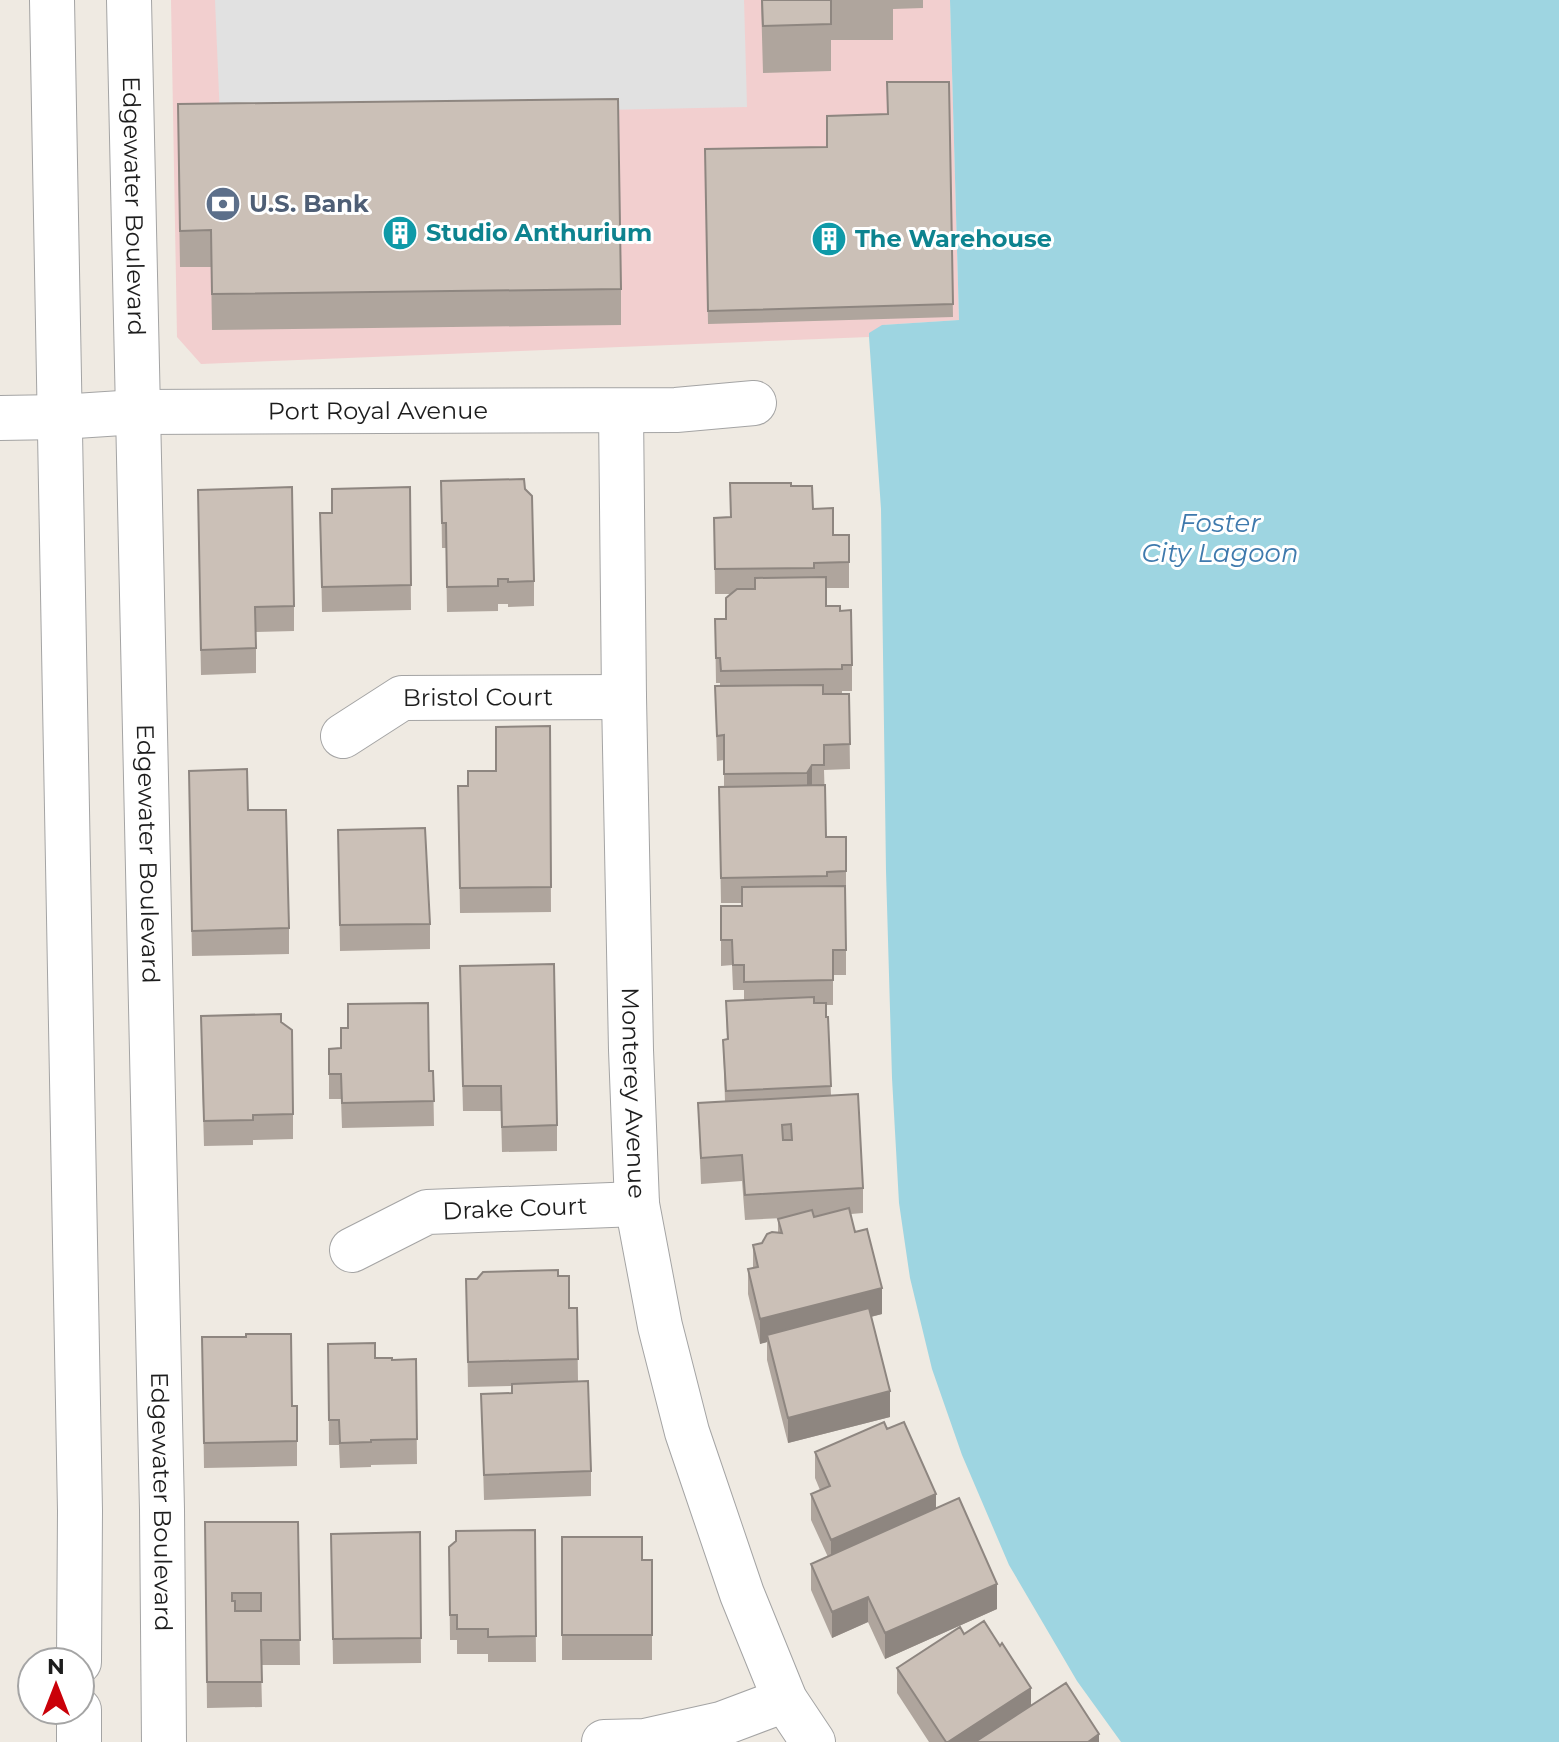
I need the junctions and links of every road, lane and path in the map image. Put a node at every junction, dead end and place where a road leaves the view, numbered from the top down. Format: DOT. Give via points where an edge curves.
graph roads {
  1 [pos="52,0"];
  2 [pos="129,0"];
  3 [pos="754,403"];
  4 [pos="621,411"];
  5 [pos="137,412"];
  6 [pos="60,417"];
  7 [pos="0,418"];
  8 [pos="624,697"];
  9 [pos="343,736"];
  10 [pos="637,1204"];
  11 [pos="352,1250"];
  12 [pos="79,1646"];
  13 [pos="785,1700"];
  14 [pos="161,1730"];
  15 [pos="604,1742"];
  16 [pos="813,1742"];
  1 -- 6 [label="street"];
  2 -- 5 [label="street, Edgewater Boulevard"];
  3 -- 4 [label="street, Port Royal Avenue"];
  4 -- 5 [label="street, Port Royal Avenue"];
  4 -- 8 [label="street, Monterey Avenue"];
  5 -- 6 [label="street, Port Royal Avenue"];
  5 -- 14 [label="street, Edgewater Boulevard" via="162,1510"];
  6 -- 7 [label="street, Port Royal Avenue"];
  6 -- 12 [label="street"];
  8 -- 9 [label="street, Bristol Court" via="402,698"];
  8 -- 10 [label="street, Monterey Avenue"];
  10 -- 11 [label="street, Drake Court" via="427,1212"];
  10 -- 13 [label="street, Monterey Avenue" via="687,1432"];
  13 -- 15 [label="street" via="721,1724 645,1741"];
  13 -- 16 [label="street, Monterey Avenue"];
}
